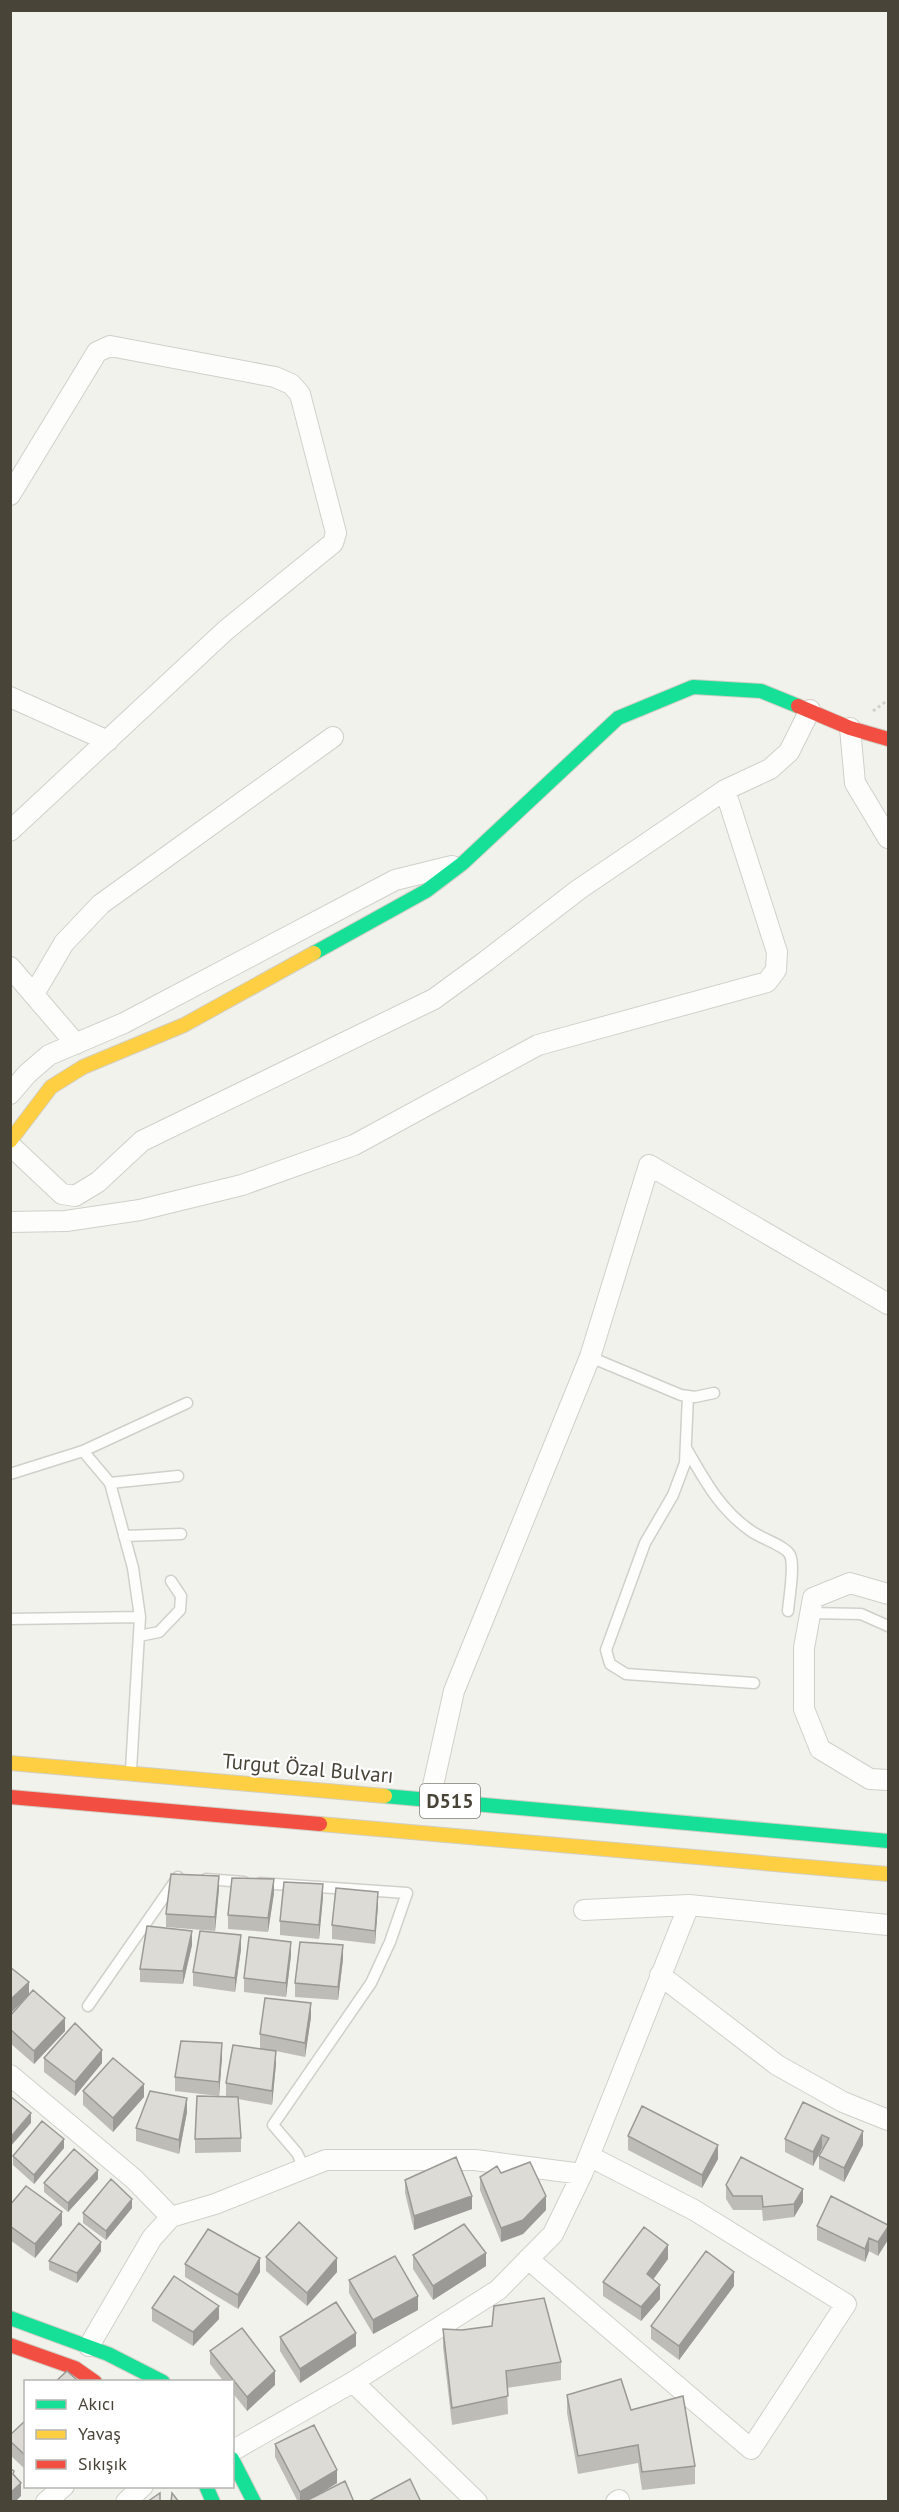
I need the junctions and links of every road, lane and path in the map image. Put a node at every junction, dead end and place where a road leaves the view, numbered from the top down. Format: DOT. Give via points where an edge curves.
graph roads {
  1 [pos="10,495"];
  2 [pos="10,697"];
  3 [pos="810,710"];
  4 [pos="850,728"];
  5 [pos="333,737"];
  6 [pos="888,739"];
  7 [pos="108,741"];
  8 [pos="725,790"];
  9 [pos="10,831"];
  10 [pos="888,838"];
  11 [pos="464,863"];
  12 [pos="10,967"];
  13 [pos="34,994"];
  14 [pos="76,1044"];
  15 [pos="10,1094"];
  16 [pos="10,1143"];
  17 [pos="10,1222"];
  18 [pos="888,1304"];
  19 [pos="590,1357"];
  20 [pos="714,1393"];
  21 [pos="687,1396"];
  22 [pos="187,1403"];
  23 [pos="686,1447"];
  24 [pos="83,1451"];
  25 [pos="10,1474"];
  26 [pos="178,1476"];
  27 [pos="110,1483"];
  28 [pos="181,1534"];
  29 [pos="124,1536"];
  30 [pos="171,1581"];
  31 [pos="888,1594"];
  32 [pos="788,1611"];
  33 [pos="810,1613"];
  34 [pos="140,1617"];
  35 [pos="10,1619"];
  36 [pos="888,1626"];
  37 [pos="139,1636"];
  38 [pos="754,1683"];
  39 [pos="10,1763"];
  40 [pos="131,1773"];
  41 [pos="888,1780"];
  42 [pos="10,1797"];
  43 [pos="430,1800"];
  44 [pos="888,1841"];
  45 [pos="888,1874"];
  46 [pos="689,1905"];
  47 [pos="584,1910"];
  48 [pos="888,1924"];
  49 [pos="660,1975"];
  50 [pos="88,2006"];
  51 [pos="10,2075"];
  52 [pos="888,2120"];
  53 [pos="585,2165"];
  54 [pos="304,2168"];
  55 [pos="171,2217"];
  56 [pos="528,2259"];
  57 [pos="10,2318"];
  58 [pos="10,2345"];
  59 [pos="89,2346"];
  60 [pos="92,2380"];
  61 [pos="160,2380"];
  62 [pos="353,2382"];
  63 [pos="234,2450"];
  64 [pos="234,2463"];
  65 [pos="63,2488"];
  66 [pos="142,2488"];
  67 [pos="206,2488"];
  68 [pos="46,2502"];
  69 [pos="126,2502"];
  70 [pos="213,2502"];
  71 [pos="254,2502"];
  72 [pos="477,2502"];
  1 -- 7 [label="street" via="97,352 106,347 275,377 291,384 300,394 335,530 333,543 241,617"];
  2 -- 7 [label="street"];
  3 -- 4 [label="main road"];
  3 -- 8 [label="street" via="789,752 770,769"];
  3 -- 11 [label="main road" via="761,691 693,687 618,718"];
  4 -- 6 [label="main road"];
  4 -- 10 [label="street" via="855,783"];
  5 -- 13 [label="street" via="101,904 64,942"];
  7 -- 9 [label="street"];
  8 -- 16 [label="street" via="578,890 434,999 142,1141 98,1182 75,1196 62,1194"];
  8 -- 17 [label="street" via="777,952 776,970 767,982 538,1045 354,1145 242,1185 140,1210 66,1221"];
  11 -- 14 [label="street" via="395,880 124,1023"];
  11 -- 16 [label="main road" via="426,891 194,1020 75,1072 51,1087"];
  12 -- 13 [label="street"];
  13 -- 14 [label="street"];
  14 -- 15 [label="street" via="49,1055"];
  18 -- 19 [label="street" via="649,1165"];
  19 -- 21 [label="lane"];
  19 -- 43 [label="street" via="454,1691"];
  20 -- 21 [label="lane"];
  21 -- 23 [label="lane"];
  22 -- 24 [label="lane"];
  23 -- 32 [label="lane" via="727,1511 752,1532 790,1554"];
  23 -- 38 [label="lane" via="685,1463 673,1495 645,1544 606,1650 610,1664 626,1674"];
  24 -- 25 [label="lane"];
  24 -- 27 [label="lane"];
  26 -- 27 [label="lane"];
  27 -- 29 [label="lane"];
  28 -- 29 [label="lane"];
  29 -- 34 [label="lane"];
  30 -- 37 [label="lane" via="182,1600 177,1616 159,1632"];
  31 -- 33 [label="street" via="850,1583 813,1598"];
  33 -- 36 [label="lane" via="861,1614"];
  33 -- 41 [label="street" via="804,1648 804,1709 820,1749 870,1779"];
  34 -- 35 [label="lane"];
  34 -- 37 [label="lane"];
  37 -- 40 [label="lane"];
  39 -- 40 [label="main road, Turgut Özal Bulvarı / D515"];
  40 -- 43 [label="main road, Turgut Özal Bulvarı / D515"];
  42 -- 45 [label="main road, D515"];
  43 -- 44 [label="main road, Turgut Özal Bulvarı / D515"];
  46 -- 47 [label="street"];
  46 -- 48 [label="street"];
  46 -- 49 [label="street"];
  49 -- 52 [label="street" via="777,2065 843,2102"];
  49 -- 53 [label="street"];
  50 -- 54 [label="lane" via="177,1877 407,1893 371,1983 273,2125 297,2153"];
  51 -- 55 [label="street" via="134,2178"];
  53 -- 54 [label="street" via="326,2160"];
  53 -- 56 [label="street" via="553,2234"];
  53 -- 56 [label="street" via="694,2210 846,2304 751,2449"];
  54 -- 55 [label="street" via="215,2204"];
  55 -- 59 [label="street" via="152,2238"];
  56 -- 62 [label="street" via="498,2290"];
  57 -- 59 [label="main road"];
  58 -- 60 [label="main road" via="75,2368"];
  59 -- 61 [label="main road"];
  62 -- 63 [label="street"];
  62 -- 72 [label="street"];
  64 -- 71 [label="main road"];
  65 -- 68 [label="street"];
  66 -- 69 [label="street"];
  67 -- 70 [label="main road"];
}
